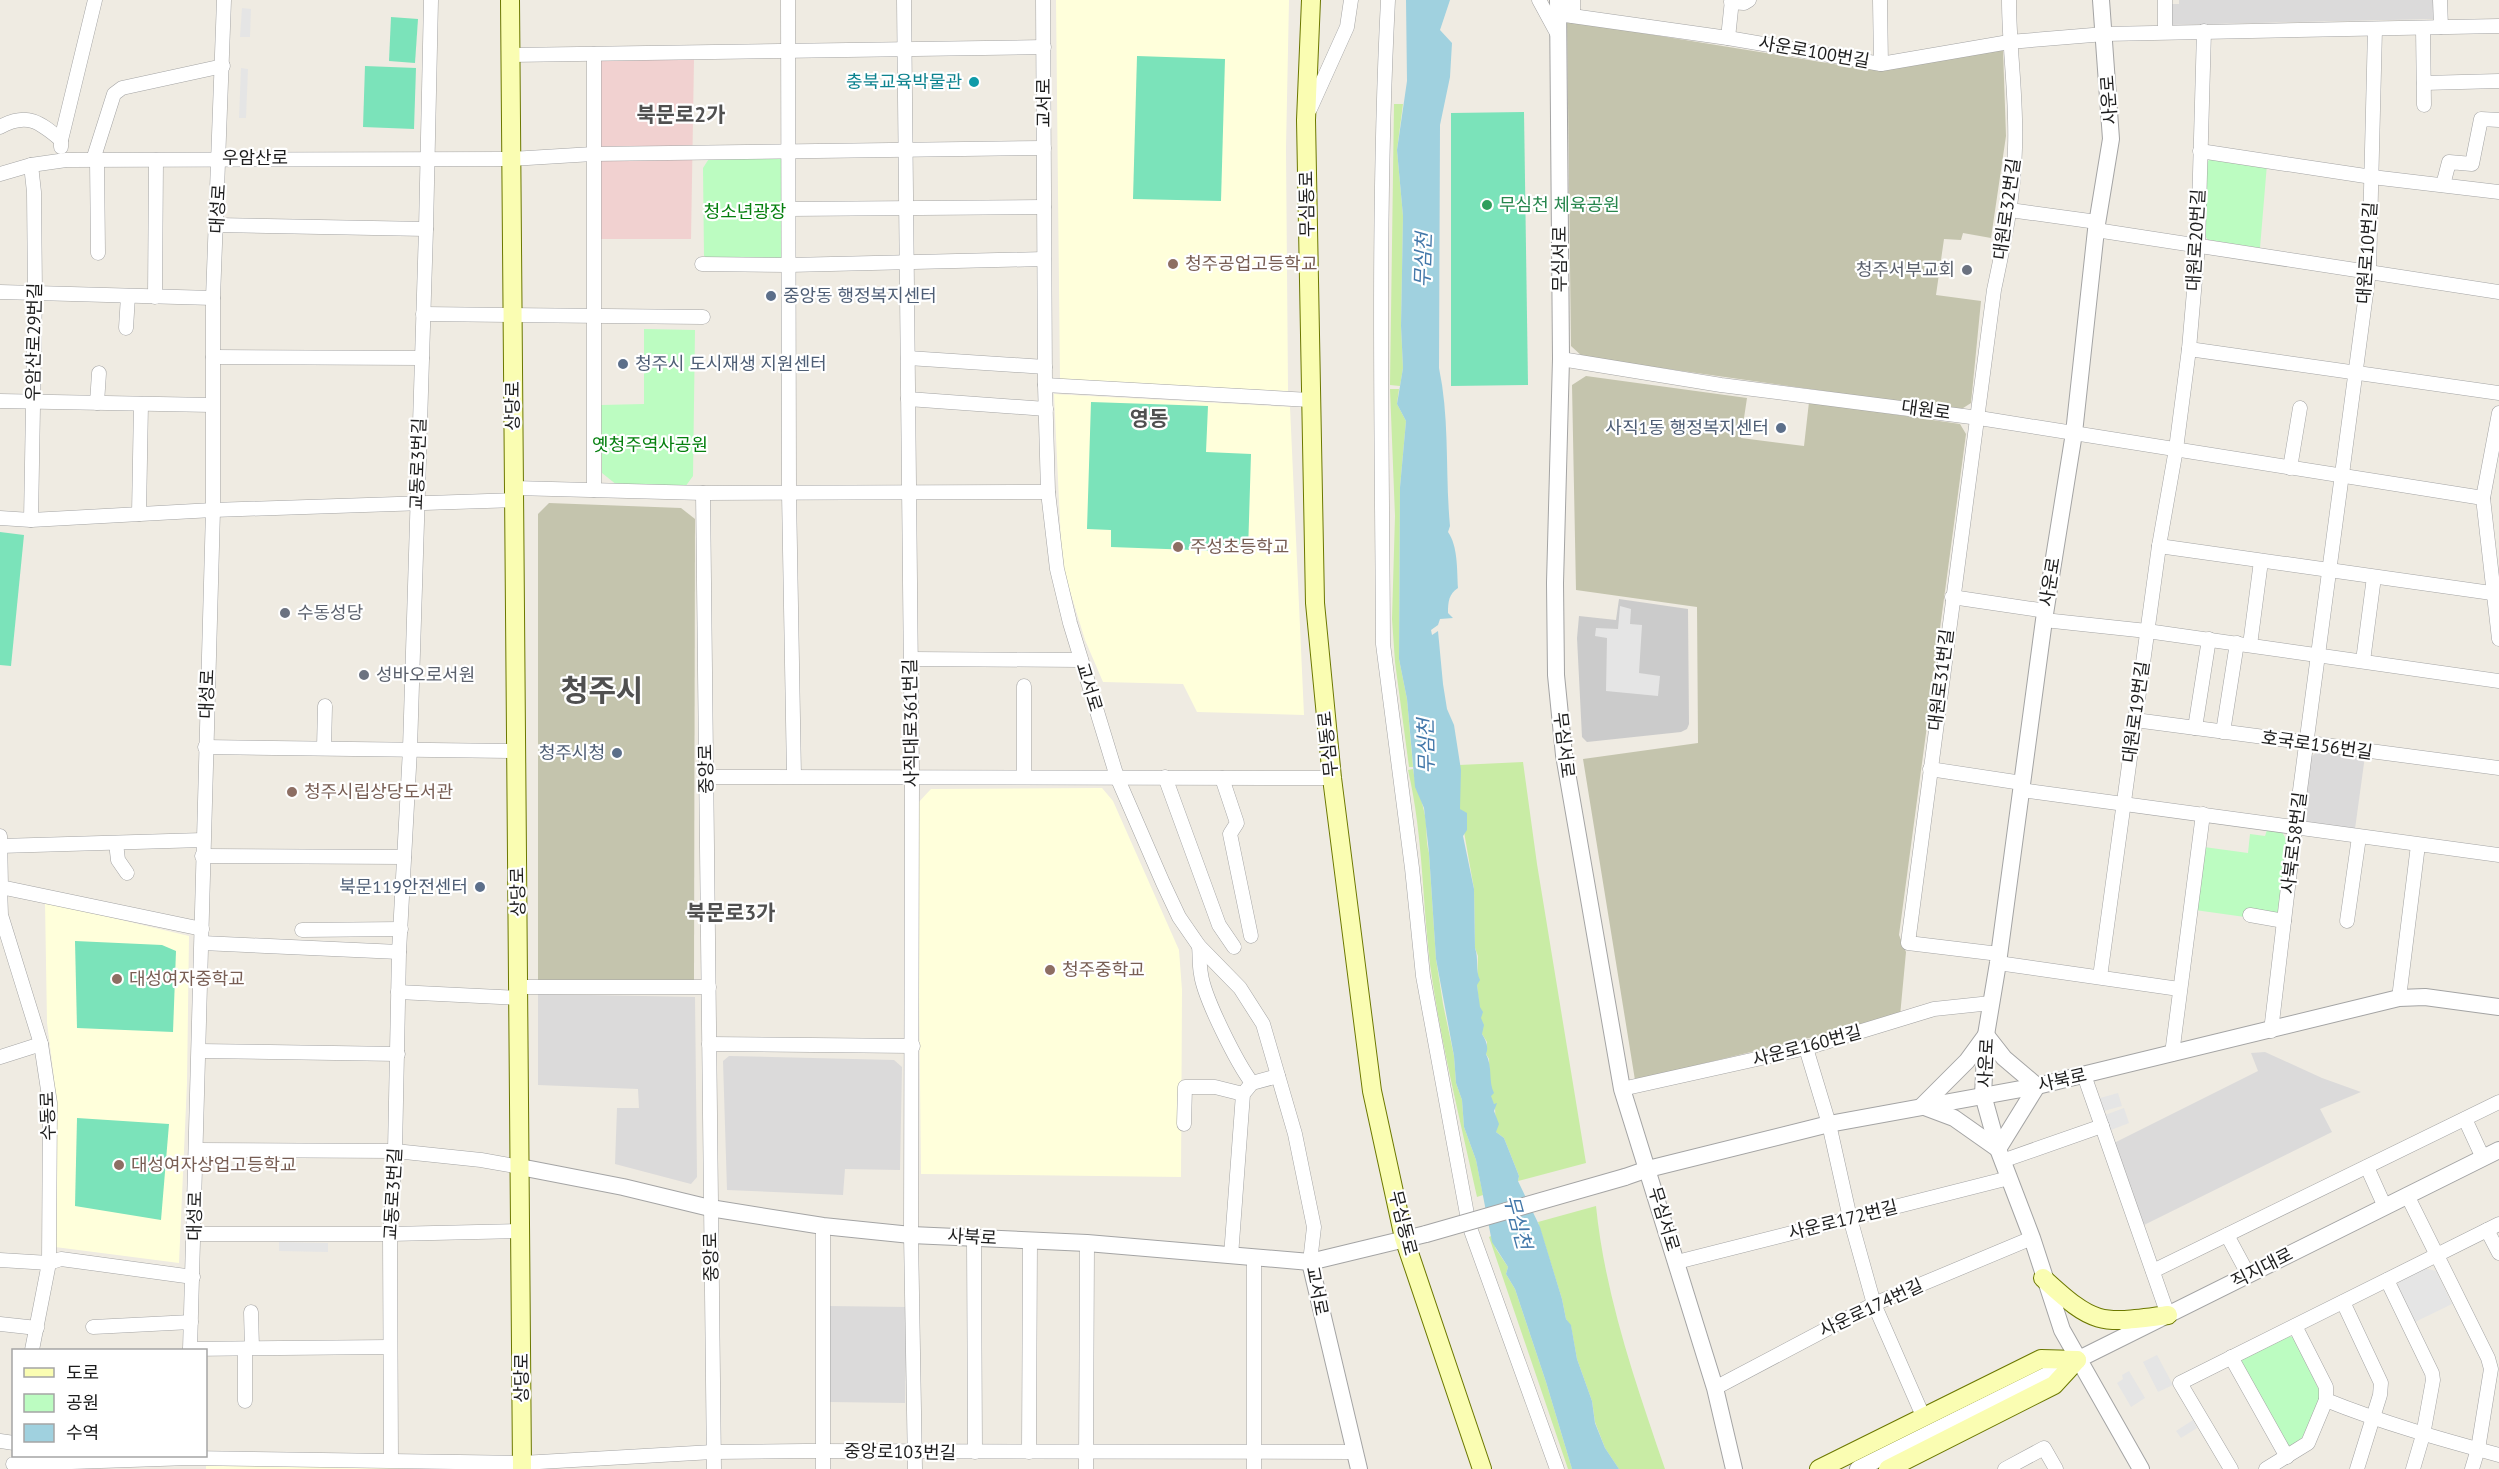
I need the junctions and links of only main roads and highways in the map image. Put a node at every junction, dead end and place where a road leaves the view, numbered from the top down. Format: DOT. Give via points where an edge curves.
graph roads {
  1 [pos="510,0"];
  2 [pos="1311,0"];
  3 [pos="2043,1278"];
  4 [pos="2168,1315"];
  5 [pos="525,1467"];
  6 [pos="1482,1469"];
  7 [pos="1819,1469"];
  8 [pos="1888,1469"];
  1 -- 5 [label="main road, 상당로"];
  2 -- 6 [label="main road, 무심동로" via="1306,120 1315,603 1332,778 1372,1091 1404,1238"];
  3 -- 4 [label="main road" via="2074,1306 2098,1319"];
  7 -- 8 [label="main road" via="2041,1359 2077,1360 2054,1385"];
}
